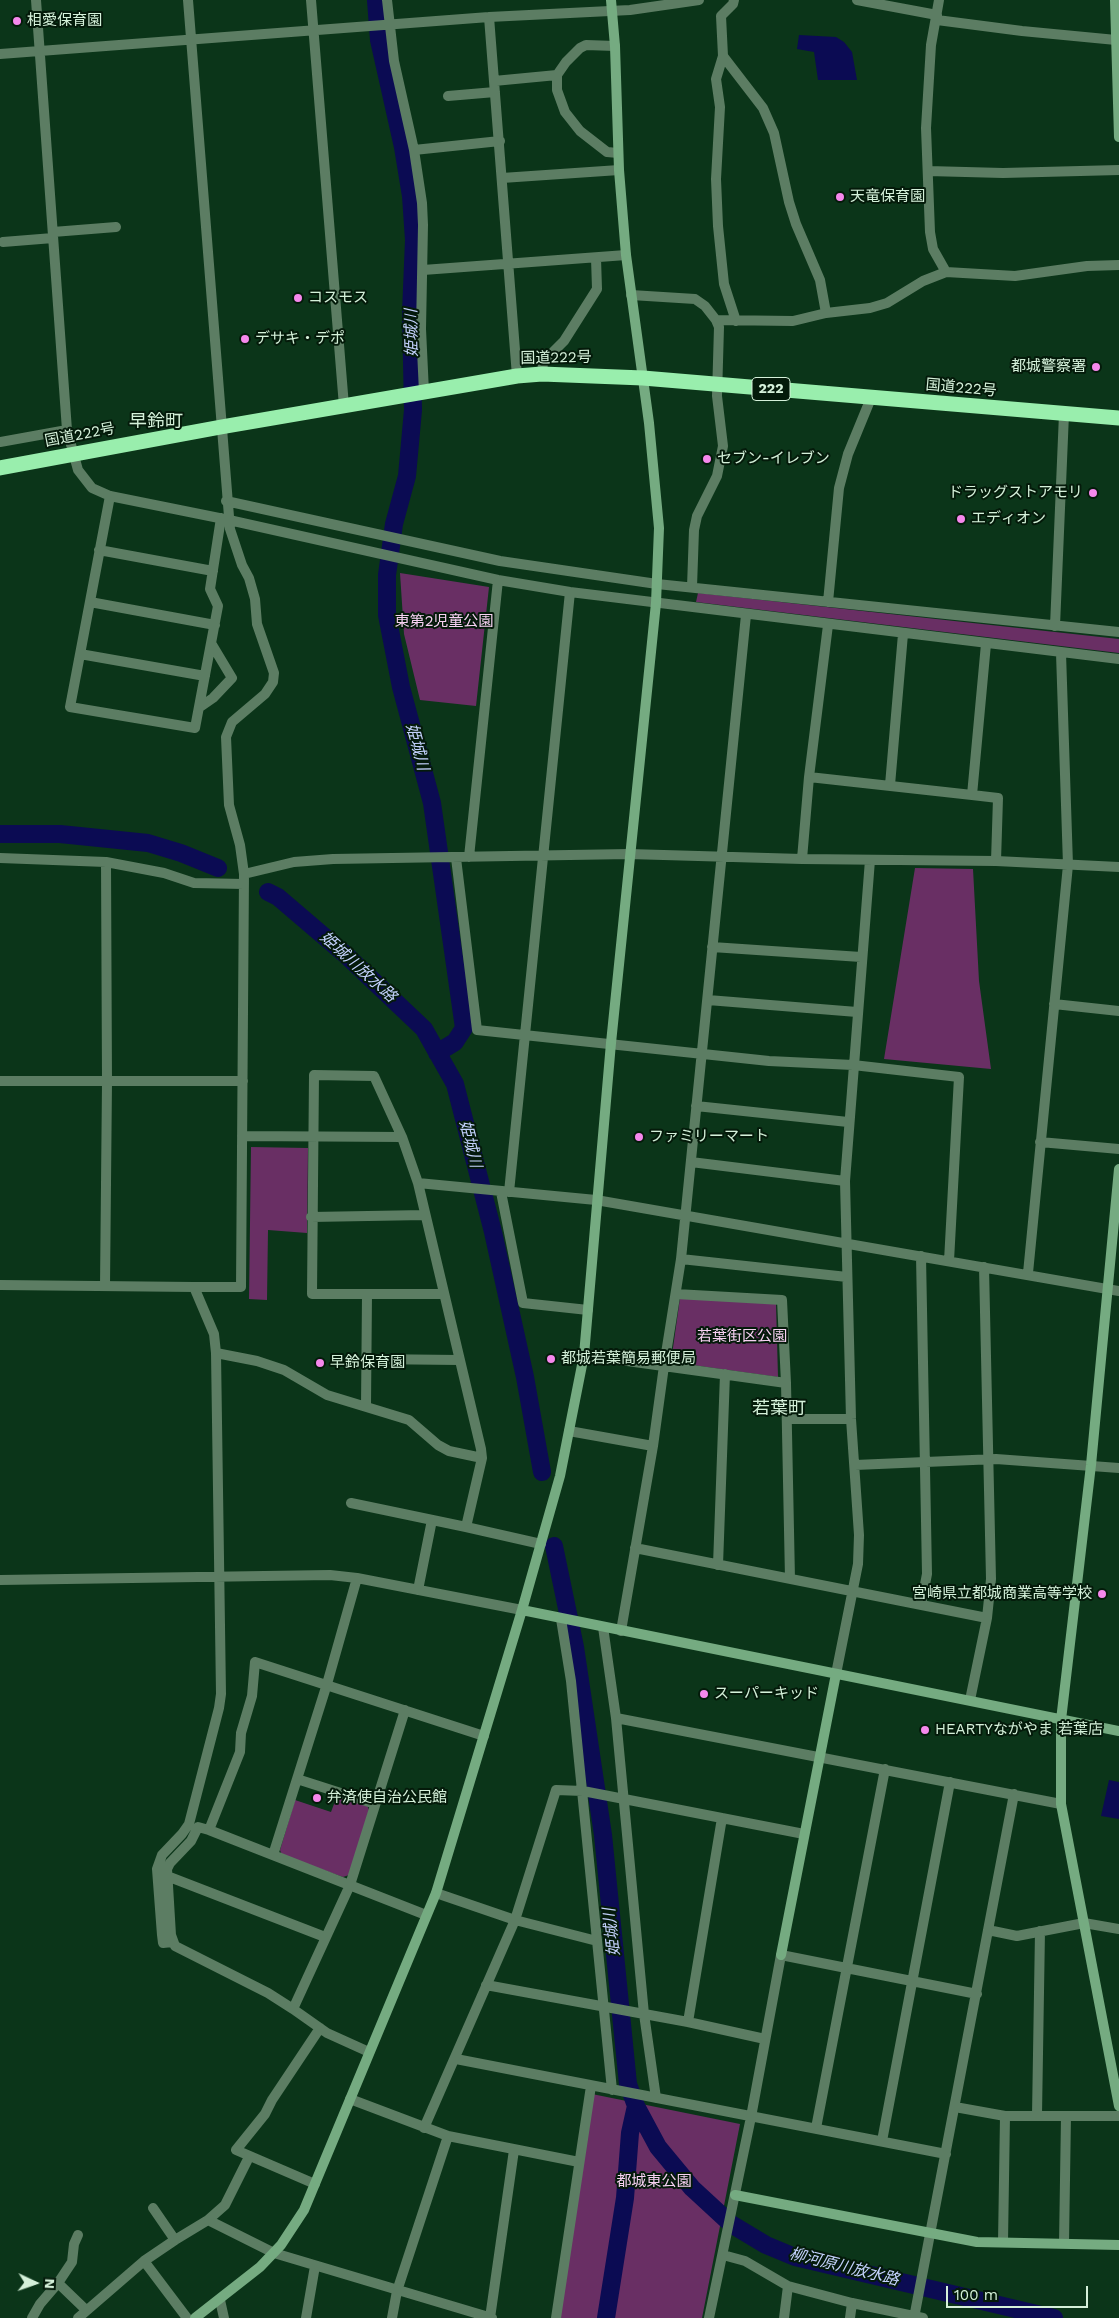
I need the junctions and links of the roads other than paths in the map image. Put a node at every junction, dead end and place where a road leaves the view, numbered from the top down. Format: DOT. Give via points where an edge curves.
graph roads {
  1 [pos="36,0"];
  2 [pos="188,0"];
  3 [pos="311,0"];
  4 [pos="387,0"];
  5 [pos="699,0"];
  6 [pos="734,0"];
  7 [pos="857,0"];
  8 [pos="938,0"];
  9 [pos="1115,0"];
  10 [pos="612,5"];
  11 [pos="489,16"];
  12 [pos="937,17"];
  13 [pos="389,24"];
  14 [pos="313,30"];
  15 [pos="1117,34"];
  16 [pos="192,40"];
  17 [pos="615,46"];
  18 [pos="39,51"];
  19 [pos="0,54"];
  20 [pos="723,56"];
  21 [pos="557,75"];
  22 [pos="494,81"];
  23 [pos="495,92"];
  24 [pos="448,96"];
  25 [pos="1119,137"];
  26 [pos="500,141"];
  27 [pos="414,150"];
  28 [pos="618,153"];
  29 [pos="619,170"];
  30 [pos="1119,170"];
  31 [pos="928,171"];
  32 [pos="502,178"];
  33 [pos="116,227"];
  34 [pos="53,235"];
  35 [pos="3,242"];
  36 [pos="626,254"];
  37 [pos="596,258"];
  38 [pos="508,264"];
  39 [pos="1119,265"];
  40 [pos="423,270"];
  41 [pos="946,272"];
  42 [pos="631,295"];
  43 [pos="826,314"];
  44 [pos="716,320"];
  45 [pos="736,321"];
  46 [pos="542,374"];
  47 [pos="517,376"];
  48 [pos="642,378"];
  49 [pos="717,384"];
  50 [pos="424,392"];
  51 [pos="871,398"];
  52 [pos="344,406"];
  53 [pos="1064,414"];
  54 [pos="1119,418"];
  55 [pos="220,427"];
  56 [pos="67,430"];
  57 [pos="0,442"];
  58 [pos="73,454"];
  59 [pos="0,468"];
  60 [pos="110,496"];
  61 [pos="226,500"];
  62 [pos="225,519"];
  63 [pos="100,550"];
  64 [pos="213,571"];
  65 [pos="498,580"];
  66 [pos="656,584"];
  67 [pos="692,587"];
  68 [pos="570,592"];
  69 [pos="90,602"];
  70 [pos="828,602"];
  71 [pos="656,603"];
  72 [pos="746,615"];
  73 [pos="214,625"];
  74 [pos="828,625"];
  75 [pos="1055,626"];
  76 [pos="1119,632"];
  77 [pos="903,634"];
  78 [pos="211,643"];
  79 [pos="986,644"];
  80 [pos="1061,653"];
  81 [pos="80,654"];
  82 [pos="1119,659"];
  83 [pos="205,676"];
  84 [pos="200,707"];
  85 [pos="809,777"];
  86 [pos="890,785"];
  87 [pos="972,795"];
  88 [pos="629,854"];
  89 [pos="542,856"];
  90 [pos="722,856"];
  91 [pos="469,857"];
  92 [pos="0,858"];
  93 [pos="451,858"];
  94 [pos="802,859"];
  95 [pos="870,860"];
  96 [pos="106,862"];
  97 [pos="996,862"];
  98 [pos="1068,865"];
  99 [pos="1119,867"];
  100 [pos="244,879"];
  101 [pos="712,947"];
  102 [pos="861,957"];
  103 [pos="708,1000"];
  104 [pos="1054,1004"];
  105 [pos="1119,1010"];
  106 [pos="857,1012"];
  107 [pos="524,1033"];
  108 [pos="611,1043"];
  109 [pos="701,1053"];
  110 [pos="853,1066"];
  111 [pos="0,1081"];
  112 [pos="243,1081"];
  113 [pos="107,1082"];
  114 [pos="696,1106"];
  115 [pos="848,1122"];
  116 [pos="242,1136"];
  117 [pos="314,1137"];
  118 [pos="402,1137"];
  119 [pos="1040,1142"];
  120 [pos="1119,1149"];
  121 [pos="690,1162"];
  122 [pos="1119,1169"];
  123 [pos="845,1181"];
  124 [pos="418,1183"];
  125 [pos="505,1192"];
  126 [pos="596,1200"];
  127 [pos="424,1215"];
  128 [pos="686,1217"];
  129 [pos="311,1218"];
  130 [pos="846,1242"];
  131 [pos="921,1256"];
  132 [pos="681,1259"];
  133 [pos="949,1261"];
  134 [pos="984,1267"];
  135 [pos="1028,1273"];
  136 [pos="847,1277"];
  137 [pos="0,1285"];
  138 [pos="105,1286"];
  139 [pos="194,1287"];
  140 [pos="1106,1288"];
  141 [pos="1119,1291"];
  142 [pos="367,1294"];
  143 [pos="443,1294"];
  144 [pos="676,1294"];
  145 [pos="588,1310"];
  146 [pos="216,1352"];
  147 [pos="584,1355"];
  148 [pos="367,1359"];
  149 [pos="459,1360"];
  150 [pos="664,1366"];
  151 [pos="725,1374"];
  152 [pos="786,1383"];
  153 [pos="366,1406"];
  154 [pos="787,1419"];
  155 [pos="852,1419"];
  156 [pos="569,1431"];
  157 [pos="653,1446"];
  158 [pos="482,1458"];
  159 [pos="990,1460"];
  160 [pos="925,1464"];
  161 [pos="855,1465"];
  162 [pos="1091,1465"];
  163 [pos="1119,1468"];
  164 [pos="351,1503"];
  165 [pos="432,1520"];
  166 [pos="466,1527"];
  167 [pos="541,1544"];
  168 [pos="635,1548"];
  169 [pos="718,1564"];
  170 [pos="220,1576"];
  171 [pos="357,1578"];
  172 [pos="790,1579"];
  173 [pos="0,1580"];
  174 [pos="418,1590"];
  175 [pos="853,1591"];
  176 [pos="921,1605"];
  177 [pos="522,1610"];
  178 [pos="987,1618"];
  179 [pos="564,1620"];
  180 [pos="602,1626"];
  181 [pos="621,1631"];
  182 [pos="836,1674"];
  183 [pos="327,1684"];
  184 [pos="970,1700"];
  185 [pos="405,1710"];
  186 [pos="616,1718"];
  187 [pos="1061,1720"];
  188 [pos="1119,1731"];
  189 [pos="484,1736"];
  190 [pos="820,1756"];
  191 [pos="885,1770"];
  192 [pos="297,1780"];
  193 [pos="950,1782"];
  194 [pos="583,1791"];
  195 [pos="1014,1794"];
  196 [pos="622,1800"];
  197 [pos="375,1804"];
  198 [pos="1061,1804"];
  199 [pos="722,1818"];
  200 [pos="209,1830"];
  201 [pos="804,1834"];
  202 [pos="274,1855"];
  203 [pos="167,1876"];
  204 [pos="350,1885"];
  205 [pos="436,1893"];
  206 [pos="426,1915"];
  207 [pos="515,1920"];
  208 [pos="1084,1923"];
  209 [pos="1119,1928"];
  210 [pos="988,1930"];
  211 [pos="1040,1931"];
  212 [pos="325,1937"];
  213 [pos="597,1941"];
  214 [pos="172,1942"];
  215 [pos="781,1955"];
  216 [pos="848,1969"];
  217 [pos="911,1981"];
  218 [pos="486,1985"];
  219 [pos="977,1994"];
  220 [pos="603,2006"];
  221 [pos="293,2009"];
  222 [pos="644,2014"];
  223 [pos="688,2022"];
  224 [pos="320,2028"];
  225 [pos="765,2039"];
  226 [pos="369,2052"];
  227 [pos="456,2059"];
  228 [pos="591,2086"];
  229 [pos="614,2090"];
  230 [pos="651,2097"];
  231 [pos="350,2099"];
  232 [pos="1119,2106"];
  233 [pos="955,2107"];
  234 [pos="1037,2115"];
  235 [pos="1006,2116"];
  236 [pos="1066,2116"];
  237 [pos="1119,2116"];
  238 [pos="751,2117"];
  239 [pos="424,2128"];
  240 [pos="816,2128"];
  241 [pos="448,2136"];
  242 [pos="882,2141"];
  243 [pos="514,2150"];
  244 [pos="946,2154"];
  245 [pos="249,2157"];
  246 [pos="579,2162"];
  247 [pos="315,2184"];
  248 [pos="734,2195"];
  249 [pos="153,2208"];
  250 [pos="208,2220"];
  251 [pos="931,2233"];
  252 [pos="78,2235"];
  253 [pos="175,2240"];
  254 [pos="1003,2242"];
  255 [pos="1064,2243"];
  256 [pos="1119,2245"];
  257 [pos="274,2253"];
  258 [pos="722,2255"];
  259 [pos="144,2261"];
  260 [pos="314,2266"];
  261 [pos="58,2283"];
  262 [pos="788,2286"];
  263 [pos="397,2291"];
  264 [pos="220,2300"];
  265 [pos="852,2303"];
  266 [pos="86,2310"];
  267 [pos="917,2316"];
  268 [pos="32,2318"];
  269 [pos="78,2318"];
  270 [pos="187,2318"];
  271 [pos="195,2318"];
  272 [pos="224,2318"];
  273 [pos="306,2318"];
  274 [pos="392,2318"];
  275 [pos="490,2318"];
  276 [pos="556,2318"];
  277 [pos="710,2318"];
  278 [pos="784,2318"];
  279 [pos="850,2318"];
  1 -- 18 [label="street"];
  2 -- 16 [label="street"];
  3 -- 14 [label="street"];
  4 -- 13 [label="street"];
  5 -- 10 [label="street" via="630,10"];
  6 -- 20 [label="street" via="721,16"];
  7 -- 12 [label="street"];
  8 -- 12 [label="street"];
  9 -- 15 [label="street"];
  10 -- 11 [label="street"];
  10 -- 17 [label="street"];
  11 -- 13 [label="street"];
  11 -- 22 [label="street"];
  12 -- 15 [label="street" via="1022,31"];
  12 -- 31 [label="street" via="928,89"];
  13 -- 14 [label="street"];
  13 -- 27 [label="street"];
  14 -- 16 [label="street"];
  14 -- 52 [label="street"];
  15 -- 25 [label="street"];
  16 -- 18 [label="street"];
  16 -- 55 [label="street"];
  17 -- 21 [label="street" via="586,45 566,62"];
  17 -- 28 [label="street"];
  18 -- 19 [label="street"];
  18 -- 34 [label="street"];
  20 -- 43 [label="street" via="763,108 774,133 789,202 820,280"];
  20 -- 45 [label="street" via="716,79 720,107 716,179 718,226 724,284"];
  21 -- 22 [label="street"];
  21 -- 28 [label="street" via="560,101 580,131 607,152"];
  22 -- 23 [label="street"];
  23 -- 24 [label="street"];
  23 -- 26 [label="street"];
  26 -- 27 [label="street"];
  26 -- 32 [label="street"];
  27 -- 40 [label="street" via="423,225"];
  28 -- 29 [label="street"];
  29 -- 32 [label="street"];
  29 -- 36 [label="street"];
  30 -- 31 [label="street"];
  31 -- 41 [label="street" via="933,249"];
  32 -- 38 [label="street"];
  33 -- 34 [label="street"];
  34 -- 35 [label="street"];
  34 -- 56 [label="street"];
  36 -- 37 [label="street"];
  36 -- 42 [label="street"];
  37 -- 38 [label="street"];
  37 -- 46 [label="street" via="597,289 564,341 543,362"];
  38 -- 40 [label="street"];
  38 -- 47 [label="street"];
  39 -- 41 [label="street" via="1015,276"];
  40 -- 50 [label="street"];
  41 -- 43 [label="street" via="923,281 887,303"];
  42 -- 44 [label="street" via="696,299"];
  42 -- 48 [label="street"];
  43 -- 45 [label="street" via="793,321"];
  44 -- 45 [label="street"];
  44 -- 49 [label="street" via="719,327"];
  46 -- 47 [label="highway, 国道222号 / 222"];
  46 -- 48 [label="highway, 国道222号 / 222"];
  47 -- 50 [label="highway, 国道222号 / 222"];
  48 -- 49 [label="highway, 国道222号 / 222"];
  48 -- 66 [label="street" via="656,479 659,528"];
  49 -- 51 [label="highway, 国道222号 / 222"];
  49 -- 67 [label="street" via="723,446 717,476 697,516"];
  50 -- 52 [label="highway, 国道222号 / 222"];
  51 -- 53 [label="highway, 国道222号 / 222"];
  51 -- 70 [label="street" via="848,454 839,488"];
  52 -- 55 [label="highway, 国道222号 / 222"];
  53 -- 54 [label="highway, 国道222号 / 222"];
  53 -- 75 [label="street"];
  55 -- 58 [label="highway, 国道222号 / 222"];
  55 -- 61 [label="street"];
  56 -- 57 [label="street"];
  56 -- 58 [label="street"];
  58 -- 59 [label="highway, 国道222号 / 222"];
  58 -- 60 [label="street" via="78,470 92,488"];
  60 -- 62 [label="street"];
  60 -- 63 [label="street"];
  61 -- 62 [label="street"];
  61 -- 66 [label="street" via="500,562"];
  62 -- 64 [label="street"];
  62 -- 65 [label="street"];
  62 -- 100 [label="street" via="249,578 257,624 274,673 273,682 265,694 232,722 226,737 229,805 240,845"];
  63 -- 64 [label="street"];
  63 -- 69 [label="street"];
  64 -- 73 [label="street" via="210,589 218,606"];
  65 -- 68 [label="street"];
  65 -- 91 [label="street"];
  66 -- 67 [label="street"];
  66 -- 71 [label="street"];
  67 -- 70 [label="street"];
  68 -- 71 [label="street"];
  68 -- 89 [label="street"];
  69 -- 73 [label="street"];
  69 -- 81 [label="street"];
  70 -- 75 [label="street"];
  71 -- 72 [label="street"];
  71 -- 88 [label="street"];
  72 -- 74 [label="street"];
  72 -- 90 [label="street"];
  73 -- 78 [label="street"];
  74 -- 77 [label="street"];
  74 -- 85 [label="street"];
  75 -- 76 [label="street"];
  77 -- 79 [label="street"];
  77 -- 86 [label="street"];
  78 -- 83 [label="street"];
  78 -- 84 [label="street" via="232,678"];
  79 -- 80 [label="street"];
  79 -- 87 [label="street"];
  80 -- 82 [label="street"];
  80 -- 98 [label="street"];
  81 -- 83 [label="street"];
  81 -- 84 [label="street" via="70,706 195,728"];
  83 -- 84 [label="street"];
  85 -- 86 [label="street"];
  85 -- 94 [label="street"];
  86 -- 87 [label="street"];
  87 -- 97 [label="street" via="998,798"];
  88 -- 89 [label="street"];
  88 -- 90 [label="street"];
  88 -- 108 [label="street"];
  89 -- 91 [label="street"];
  89 -- 107 [label="street"];
  90 -- 94 [label="street"];
  90 -- 101 [label="street"];
  91 -- 93 [label="street"];
  92 -- 96 [label="street"];
  93 -- 100 [label="street" via="310,860"];
  93 -- 107 [label="street" via="477,1030"];
  94 -- 95 [label="street"];
  95 -- 97 [label="street"];
  95 -- 102 [label="street"];
  96 -- 100 [label="street" via="164,872 194,883"];
  96 -- 113 [label="street"];
  97 -- 98 [label="street"];
  98 -- 99 [label="street"];
  98 -- 104 [label="street"];
  100 -- 112 [label="street"];
  101 -- 102 [label="street"];
  101 -- 103 [label="street"];
  102 -- 106 [label="street"];
  103 -- 106 [label="street"];
  103 -- 109 [label="street"];
  104 -- 105 [label="street"];
  104 -- 119 [label="street"];
  106 -- 110 [label="street"];
  107 -- 108 [label="street"];
  107 -- 125 [label="street"];
  108 -- 109 [label="street"];
  108 -- 126 [label="street"];
  109 -- 110 [label="street"];
  109 -- 114 [label="street"];
  110 -- 115 [label="street"];
  110 -- 133 [label="street" via="960,1077"];
  111 -- 113 [label="street"];
  112 -- 113 [label="street"];
  112 -- 116 [label="street"];
  113 -- 138 [label="street"];
  114 -- 115 [label="street"];
  114 -- 121 [label="street"];
  115 -- 123 [label="street"];
  116 -- 117 [label="street"];
  116 -- 139 [label="street" via="241,1287"];
  117 -- 118 [label="street"];
  117 -- 118 [label="street" via="314,1075 374,1076"];
  117 -- 129 [label="street"];
  118 -- 124 [label="street"];
  119 -- 120 [label="street"];
  119 -- 135 [label="street"];
  121 -- 123 [label="street"];
  121 -- 128 [label="street"];
  122 -- 140 [label="street"];
  123 -- 130 [label="street"];
  124 -- 125 [label="street"];
  124 -- 127 [label="street"];
  125 -- 126 [label="street"];
  125 -- 145 [label="street" via="523,1303"];
  126 -- 128 [label="street"];
  126 -- 145 [label="street"];
  127 -- 129 [label="street"];
  127 -- 143 [label="street"];
  128 -- 130 [label="street"];
  128 -- 132 [label="street"];
  129 -- 142 [label="street" via="312,1294"];
  130 -- 131 [label="street"];
  130 -- 136 [label="street"];
  131 -- 133 [label="street"];
  131 -- 160 [label="street"];
  132 -- 136 [label="street"];
  132 -- 144 [label="street"];
  133 -- 134 [label="street"];
  134 -- 135 [label="street"];
  134 -- 159 [label="street"];
  135 -- 140 [label="street"];
  136 -- 155 [label="street"];
  137 -- 138 [label="street"];
  138 -- 139 [label="street"];
  139 -- 146 [label="street" via="214,1334"];
  140 -- 141 [label="street"];
  140 -- 162 [label="street"];
  142 -- 143 [label="street"];
  142 -- 148 [label="street"];
  143 -- 149 [label="street"];
  144 -- 150 [label="street"];
  144 -- 152 [label="street" via="782,1300"];
  145 -- 147 [label="street"];
  146 -- 153 [label="street" via="284,1370 327,1395"];
  146 -- 170 [label="street"];
  147 -- 150 [label="street"];
  147 -- 156 [label="street"];
  148 -- 149 [label="street"];
  148 -- 153 [label="street"];
  149 -- 158 [label="street"];
  150 -- 151 [label="street"];
  150 -- 157 [label="street"];
  151 -- 152 [label="street"];
  151 -- 169 [label="street"];
  152 -- 154 [label="street"];
  153 -- 158 [label="street" via="409,1420 449,1451"];
  154 -- 155 [label="street"];
  154 -- 172 [label="street"];
  155 -- 161 [label="street"];
  156 -- 157 [label="street"];
  156 -- 167 [label="street"];
  157 -- 168 [label="street"];
  158 -- 166 [label="street"];
  159 -- 160 [label="street"];
  159 -- 162 [label="street"];
  159 -- 178 [label="street" via="991,1579"];
  160 -- 161 [label="street"];
  160 -- 176 [label="street" via="927,1574"];
  161 -- 175 [label="street" via="859,1535"];
  162 -- 163 [label="street"];
  162 -- 187 [label="street"];
  164 -- 165 [label="street"];
  165 -- 166 [label="street"];
  165 -- 174 [label="street"];
  166 -- 167 [label="street"];
  167 -- 177 [label="street"];
  168 -- 169 [label="street"];
  168 -- 181 [label="street"];
  169 -- 172 [label="street"];
  170 -- 171 [label="street" via="330,1575"];
  170 -- 173 [label="street"];
  170 -- 214 [label="street" via="219,1708 189,1824 162,1855 157,1869 162,1935 164,1943"];
  171 -- 174 [label="street"];
  171 -- 183 [label="street"];
  172 -- 175 [label="street"];
  174 -- 177 [label="street"];
  175 -- 176 [label="street"];
  175 -- 182 [label="street"];
  176 -- 178 [label="street"];
  177 -- 179 [label="street"];
  177 -- 189 [label="street"];
  178 -- 184 [label="street"];
  179 -- 180 [label="street"];
  179 -- 194 [label="street"];
  180 -- 181 [label="street"];
  180 -- 186 [label="street"];
  181 -- 182 [label="street"];
  182 -- 184 [label="street"];
  182 -- 190 [label="street"];
  183 -- 185 [label="street"];
  183 -- 192 [label="street"];
  183 -- 200 [label="street" via="255,1662 252,1696 241,1733 240,1752"];
  184 -- 187 [label="street"];
  185 -- 189 [label="street"];
  185 -- 197 [label="street"];
  186 -- 190 [label="street"];
  186 -- 196 [label="street"];
  187 -- 188 [label="street"];
  187 -- 198 [label="street"];
  189 -- 205 [label="street"];
  190 -- 191 [label="street"];
  190 -- 201 [label="street"];
  191 -- 193 [label="street"];
  191 -- 216 [label="street"];
  192 -- 197 [label="street"];
  192 -- 202 [label="street"];
  193 -- 195 [label="street"];
  193 -- 217 [label="street"];
  194 -- 196 [label="street"];
  194 -- 207 [label="street" via="556,1790"];
  194 -- 213 [label="street"];
  195 -- 198 [label="street"];
  195 -- 210 [label="street"];
  196 -- 199 [label="street"];
  196 -- 222 [label="street"];
  197 -- 204 [label="street"];
  198 -- 208 [label="street"];
  199 -- 201 [label="street"];
  199 -- 223 [label="street"];
  200 -- 202 [label="street"];
  200 -- 203 [label="street" via="198,1827 191,1841 170,1863"];
  201 -- 215 [label="street"];
  202 -- 204 [label="street"];
  203 -- 212 [label="street"];
  203 -- 214 [label="street"];
  204 -- 206 [label="street"];
  204 -- 212 [label="street"];
  205 -- 206 [label="street"];
  205 -- 207 [label="street"];
  206 -- 226 [label="street"];
  207 -- 213 [label="street"];
  207 -- 218 [label="street"];
  208 -- 209 [label="street"];
  208 -- 211 [label="street"];
  208 -- 232 [label="street"];
  210 -- 211 [label="street" via="1017,1936"];
  210 -- 219 [label="street"];
  211 -- 234 [label="street"];
  212 -- 221 [label="street"];
  213 -- 220 [label="street"];
  214 -- 221 [label="street"];
  215 -- 216 [label="street"];
  215 -- 225 [label="street"];
  216 -- 217 [label="street"];
  216 -- 240 [label="street"];
  217 -- 219 [label="street"];
  217 -- 242 [label="street"];
  218 -- 220 [label="street"];
  218 -- 227 [label="street"];
  219 -- 233 [label="street"];
  220 -- 222 [label="street"];
  220 -- 229 [label="street"];
  221 -- 224 [label="street"];
  222 -- 223 [label="street"];
  222 -- 230 [label="street"];
  223 -- 225 [label="street"];
  224 -- 226 [label="street"];
  224 -- 245 [label="street" via="265,2114 236,2150"];
  225 -- 238 [label="street"];
  226 -- 231 [label="street"];
  227 -- 228 [label="street"];
  227 -- 239 [label="street"];
  228 -- 229 [label="street"];
  228 -- 246 [label="street"];
  229 -- 230 [label="street"];
  230 -- 238 [label="street"];
  231 -- 239 [label="street"];
  231 -- 247 [label="street"];
  233 -- 235 [label="street"];
  233 -- 244 [label="street"];
  234 -- 235 [label="street"];
  234 -- 236 [label="street"];
  235 -- 254 [label="street"];
  236 -- 237 [label="street"];
  236 -- 255 [label="street"];
  238 -- 240 [label="street"];
  238 -- 248 [label="street"];
  239 -- 241 [label="street"];
  240 -- 242 [label="street"];
  241 -- 243 [label="street"];
  241 -- 263 [label="street"];
  242 -- 244 [label="street"];
  243 -- 246 [label="street"];
  243 -- 275 [label="street"];
  244 -- 251 [label="street"];
  245 -- 247 [label="street"];
  245 -- 250 [label="street" via="225,2205"];
  246 -- 276 [label="street"];
  247 -- 257 [label="street" via="292,2230"];
  248 -- 251 [label="street"];
  248 -- 258 [label="street"];
  249 -- 253 [label="street"];
  250 -- 253 [label="street"];
  250 -- 257 [label="street"];
  251 -- 254 [label="street" via="977,2242"];
  251 -- 267 [label="street"];
  252 -- 261 [label="street" via="72,2262"];
  253 -- 259 [label="street"];
  254 -- 255 [label="street"];
  255 -- 256 [label="street"];
  257 -- 260 [label="street"];
  257 -- 264 [label="street"];
  258 -- 262 [label="street" via="745,2261"];
  258 -- 277 [label="street"];
  259 -- 266 [label="street"];
  259 -- 270 [label="street"];
  260 -- 263 [label="street"];
  260 -- 273 [label="street"];
  261 -- 266 [label="street"];
  261 -- 268 [label="street"];
  262 -- 265 [label="street"];
  262 -- 278 [label="street"];
  263 -- 274 [label="street"];
  263 -- 275 [label="street"];
  264 -- 271 [label="street"];
  264 -- 272 [label="street"];
  265 -- 267 [label="street"];
  265 -- 279 [label="street"];
  266 -- 269 [label="street"];
}
